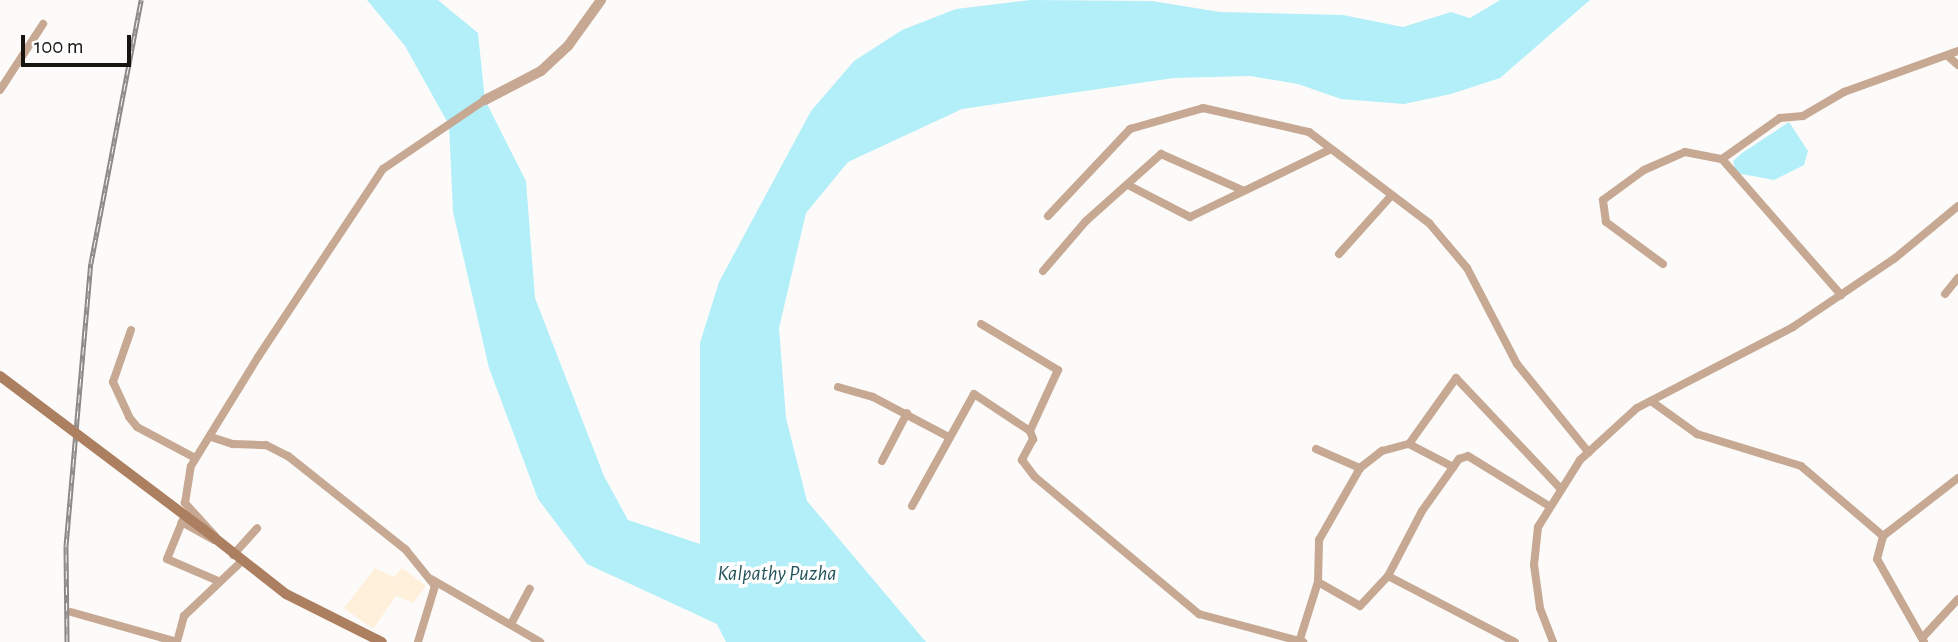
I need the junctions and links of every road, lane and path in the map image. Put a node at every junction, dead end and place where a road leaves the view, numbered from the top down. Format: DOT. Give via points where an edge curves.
graph roads {
  1 [pos="601,0"];
  2 [pos="43,24"];
  3 [pos="1958,51"];
  4 [pos="1949,57"];
  5 [pos="1958,65"];
  6 [pos="0,90"];
  7 [pos="485,100"];
  8 [pos="1329,150"];
  9 [pos="1722,159"];
  10 [pos="1128,185"];
  11 [pos="1242,190"];
  12 [pos="1391,196"];
  13 [pos="1958,206"];
  14 [pos="1048,216"];
  15 [pos="1339,254"];
  16 [pos="1663,264"];
  17 [pos="1043,271"];
  18 [pos="1958,278"];
  19 [pos="1945,294"];
  20 [pos="1841,295"];
  21 [pos="981,324"];
  22 [pos="131,330"];
  23 [pos="0,376"];
  24 [pos="838,387"];
  25 [pos="1651,401"];
  26 [pos="907,413"];
  27 [pos="1030,431"];
  28 [pos="947,436"];
  29 [pos="211,437"];
  30 [pos="1409,444"];
  31 [pos="1316,449"];
  32 [pos="1589,453"];
  33 [pos="195,458"];
  34 [pos="882,461"];
  35 [pos="1453,467"];
  36 [pos="1360,468"];
  37 [pos="1958,478"];
  38 [pos="1560,488"];
  39 [pos="912,506"];
  40 [pos="1549,506"];
  41 [pos="257,528"];
  42 [pos="1884,536"];
  43 [pos="217,540"];
  44 [pos="237,558"];
  45 [pos="1388,576"];
  46 [pos="427,577"];
  47 [pos="218,581"];
  48 [pos="1318,582"];
  49 [pos="530,589"];
  50 [pos="1958,599"];
  51 [pos="72,612"];
  52 [pos="511,624"];
  53 [pos="1924,639"];
  54 [pos="1301,641"];
  55 [pos="177,642"];
  56 [pos="382,642"];
  57 [pos="418,642"];
  58 [pos="540,642"];
  59 [pos="1515,642"];
  60 [pos="1552,642"];
  1 -- 7 [label="street" via="568,46 541,71"];
  2 -- 6 [label="street"];
  3 -- 4 [label="street"];
  4 -- 5 [label="street"];
  4 -- 9 [label="street" via="1844,92 1803,116 1780,118 1758,128"];
  7 -- 29 [label="street" via="383,169 367,188"];
  8 -- 11 [label="street"];
  8 -- 12 [label="street"];
  8 -- 14 [label="street" via="1309,132 1203,108 1130,129 1115,139"];
  9 -- 16 [label="street" via="1685,152 1644,170 1603,200 1605,222"];
  9 -- 20 [label="street"];
  10 -- 11 [label="street" via="1190,217"];
  10 -- 11 [label="street" via="1168,154"];
  10 -- 17 [label="street" via="1086,221"];
  12 -- 15 [label="street"];
  12 -- 32 [label="street" via="1429,223 1467,268 1517,364"];
  13 -- 20 [label="street"];
  18 -- 19 [label="street"];
  20 -- 25 [label="street" via="1793,327"];
  21 -- 27 [label="street" via="1058,370"];
  22 -- 33 [label="street" via="113,382 129,417 137,427"];
  23 -- 43 [label="main road, bridge"];
  24 -- 26 [label="street"];
  25 -- 32 [label="street"];
  25 -- 42 [label="street" via="1697,434 1801,466"];
  26 -- 28 [label="street"];
  26 -- 34 [label="street"];
  27 -- 28 [label="street" via="974,394"];
  27 -- 54 [label="street" via="1033,439 1022,460 1035,477 1199,614"];
  28 -- 39 [label="street"];
  29 -- 33 [label="street"];
  29 -- 46 [label="street" via="233,444 266,445 288,456 383,529"];
  30 -- 35 [label="street"];
  30 -- 36 [label="street" via="1381,451"];
  30 -- 38 [label="street" via="1456,377"];
  31 -- 36 [label="street"];
  32 -- 38 [label="street"];
  33 -- 43 [label="street" via="185,503"];
  35 -- 40 [label="street" via="1468,456"];
  35 -- 45 [label="street" via="1422,510"];
  36 -- 48 [label="street" via="1319,540"];
  37 -- 42 [label="street"];
  38 -- 40 [label="street"];
  40 -- 60 [label="street" via="1538,527 1534,565"];
  41 -- 44 [label="street"];
  42 -- 53 [label="street" via="1879,568"];
  43 -- 44 [label="main road"];
  43 -- 47 [label="street" via="182,523 167,559"];
  44 -- 47 [label="street"];
  44 -- 56 [label="main road" via="305,605"];
  45 -- 48 [label="street" via="1360,606"];
  45 -- 59 [label="street"];
  46 -- 52 [label="street"];
  46 -- 57 [label="street" via="435,597"];
  47 -- 55 [label="street" via="184,616"];
  48 -- 54 [label="street"];
  49 -- 52 [label="street"];
  50 -- 53 [label="street"];
  51 -- 55 [label="street"];
  52 -- 58 [label="street"];
}
